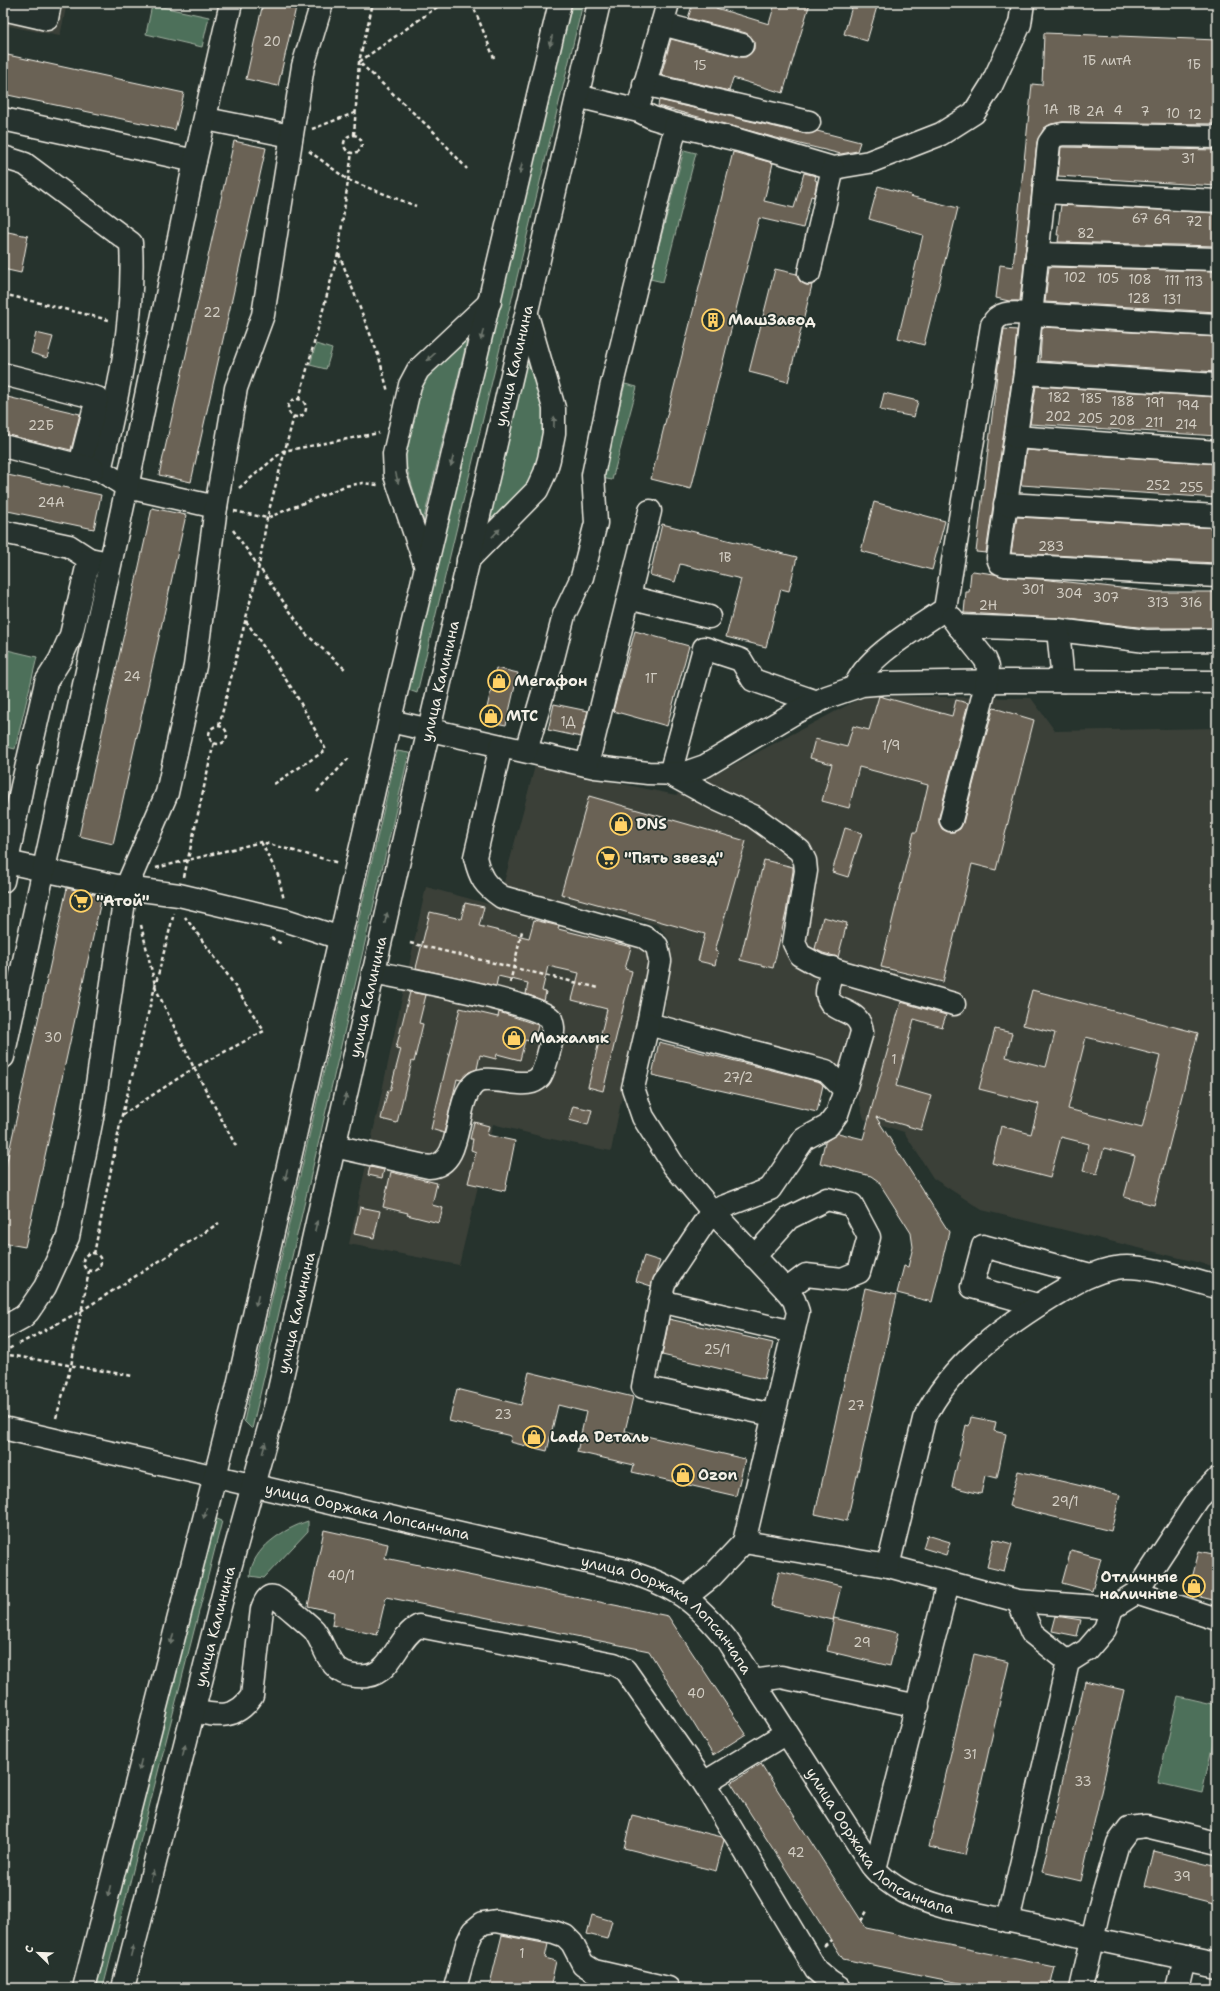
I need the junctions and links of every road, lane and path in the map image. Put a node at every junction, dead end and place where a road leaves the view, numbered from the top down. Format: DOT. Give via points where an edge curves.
graph roads {
  1 [pos="50,3"];
  2 [pos="231,3"];
  3 [pos="322,3"];
  4 [pos="373,3"];
  5 [pos="443,3"];
  6 [pos="472,3"];
  7 [pos="560,3"];
  8 [pos="599,3"];
  9 [pos="1022,3"];
  10 [pos="3,9"];
  11 [pos="665,13"];
  12 [pos="742,45"];
  13 [pos="494,58"];
  14 [pos="359,62"];
  15 [pos="644,84"];
  16 [pos="577,96"];
  17 [pos="639,111"];
  18 [pos="357,112"];
  19 [pos="3,119"];
  20 [pos="206,119"];
  21 [pos="809,122"];
  22 [pos="676,125"];
  23 [pos="354,135"];
  24 [pos="291,136"];
  25 [pos="1217,137"];
  26 [pos="352,152"];
  27 [pos="3,158"];
  28 [pos="195,161"];
  29 [pos="833,168"];
  30 [pos="467,169"];
  31 [pos="348,180"];
  32 [pos="1044,192"];
  33 [pos="1217,201"];
  34 [pos="416,206"];
  35 [pos="338,254"];
  36 [pos="1037,254"];
  37 [pos="1217,259"];
  38 [pos="808,272"];
  39 [pos="3,294"];
  40 [pos="490,302"];
  41 [pos="1032,314"];
  42 [pos="526,315"];
  43 [pos="128,325"];
  44 [pos="1217,325"];
  45 [pos="1026,373"];
  46 [pos="3,374"];
  47 [pos="1217,385"];
  48 [pos="388,393"];
  49 [pos="299,399"];
  50 [pos="294,416"];
  51 [pos="386,432"];
  52 [pos="1016,436"];
  53 [pos="3,446"];
  54 [pos="284,452"];
  55 [pos="1217,452"];
  56 [pos="90,468"];
  57 [pos="385,486"];
  58 [pos="127,487"];
  59 [pos="1006,504"];
  60 [pos="216,507"];
  61 [pos="650,512"];
  62 [pos="1217,516"];
  63 [pos="267,518"];
  64 [pos="3,532"];
  65 [pos="89,559"];
  66 [pos="468,560"];
  67 [pos="110,563"];
  68 [pos="259,566"];
  69 [pos="426,567"];
  70 [pos="1217,576"];
  71 [pos="629,597"];
  72 [pos="709,617"];
  73 [pos="952,617"];
  74 [pos="246,620"];
  75 [pos="1058,630"];
  76 [pos="1217,640"];
  77 [pos="346,670"];
  78 [pos="987,681"];
  79 [pos="1063,681"];
  80 [pos="1217,682"];
  81 [pos="855,687"];
  82 [pos="817,702"];
  83 [pos="390,721"];
  84 [pos="219,726"];
  85 [pos="429,730"];
  86 [pos="214,742"];
  87 [pos="501,746"];
  88 [pos="526,751"];
  89 [pos="349,758"];
  90 [pos="588,765"];
  91 [pos="670,774"];
  92 [pos="12,784"];
  93 [pos="274,784"];
  94 [pos="316,792"];
  95 [pos="951,820"];
  96 [pos="260,842"];
  97 [pos="188,860"];
  98 [pos="4,868"];
  99 [pos="357,868"];
  100 [pos="152,869"];
  101 [pos="45,870"];
  102 [pos="126,888"];
  103 [pos="179,904"];
  104 [pos="285,920"];
  105 [pos="140,922"];
  106 [pos="522,931"];
  107 [pos="340,938"];
  108 [pos="410,943"];
  109 [pos="514,968"];
  110 [pos="832,968"];
  111 [pos="373,972"];
  112 [pos="599,988"];
  113 [pos="156,989"];
  114 [pos="505,1001"];
  115 [pos="954,1004"];
  116 [pos="648,1024"];
  117 [pos="3,1057"];
  118 [pos="194,1068"];
  119 [pos="845,1090"];
  120 [pos="122,1115"];
  121 [pos="334,1146"];
  122 [pos="237,1148"];
  123 [pos="770,1189"];
  124 [pos="712,1211"];
  125 [pos="789,1218"];
  126 [pos="219,1223"];
  127 [pos="94,1254"];
  128 [pos="754,1258"];
  129 [pos="89,1270"];
  130 [pos="1091,1275"];
  131 [pos="1217,1286"];
  132 [pos="786,1290"];
  133 [pos="660,1301"];
  134 [pos="1038,1305"];
  135 [pos="81,1311"];
  136 [pos="3,1328"];
  137 [pos="793,1332"];
  138 [pos="3,1353"];
  139 [pos="71,1366"];
  140 [pos="134,1376"];
  141 [pos="772,1415"];
  142 [pos="56,1418"];
  143 [pos="3,1428"];
  144 [pos="215,1475"];
  145 [pos="1217,1479"];
  146 [pos="253,1485"];
  147 [pos="744,1542"];
  148 [pos="888,1566"];
  149 [pos="948,1583"];
  150 [pos="1136,1593"];
  151 [pos="686,1597"];
  152 [pos="1018,1601"];
  153 [pos="1112,1608"];
  154 [pos="1217,1619"];
  155 [pos="1068,1662"];
  156 [pos="753,1681"];
  157 [pos="918,1706"];
  158 [pos="194,1711"];
  159 [pos="786,1733"];
  160 [pos="704,1783"];
  161 [pos="1217,1843"];
  162 [pos="875,1869"];
  163 [pos="866,1911"];
  164 [pos="861,1921"];
  165 [pos="1008,1921"];
  166 [pos="1093,1939"];
  167 [pos="1185,1958"];
  168 [pos="1217,1965"];
  169 [pos="833,1986"];
  170 [pos="84,1988"];
  171 [pos="123,1988"];
  172 [pos="455,1988"];
  173 [pos="668,1988"];
  174 [pos="1082,1988"];
  175 [pos="1178,1988"];
  1 -- 10 [label="main road" via="46,19"];
  2 -- 20 [label="main road"];
  3 -- 24 [label="main road" via="303,66"];
  4 -- 14 [label="path"];
  5 -- 14 [label="path"];
  6 -- 13 [label="path"];
  7 -- 40 [label="main road, one-way"];
  8 -- 16 [label="main road, улица Калинина"];
  9 -- 29 [label="main road" via="1020,24 991,86 974,113 941,134 869,162"];
  11 -- 12 [label="main road"];
  11 -- 15 [label="main road"];
  14 -- 18 [label="path"];
  14 -- 30 [label="path" via="435,133"];
  15 -- 17 [label="main road"];
  15 -- 21 [label="main road"];
  16 -- 17 [label="main road"];
  16 -- 42 [label="main road, улица Калинина"];
  17 -- 22 [label="main road"];
  18 -- 23 [label="path"];
  18 -- 24 [label="path"];
  19 -- 28 [label="main road"];
  20 -- 24 [label="main road"];
  20 -- 28 [label="main road"];
  22 -- 29 [label="main road"];
  22 -- 88 [label="main road" via="611,388 594,468 596,523 582,577 564,615"];
  23 -- 26 [label="path" via="360,138 362,144 357,151"];
  23 -- 26 [label="path" via="348,136 344,143"];
  24 -- 31 [label="path"];
  24 -- 60 [label="main road" via="263,315 236,388"];
  25 -- 32 [label="main road" via="1064,134 1054,136 1049,143"];
  26 -- 31 [label="path"];
  27 -- 43 [label="main road" via="25,164 131,243"];
  28 -- 58 [label="main road"];
  29 -- 38 [label="main road"];
  31 -- 34 [label="path"];
  31 -- 35 [label="path"];
  32 -- 33 [label="main road"];
  32 -- 36 [label="main road"];
  35 -- 48 [label="path" via="380,357"];
  35 -- 49 [label="path"];
  36 -- 37 [label="main road"];
  36 -- 41 [label="main road"];
  39 -- 43 [label="path"];
  40 -- 69 [label="main road, one-way"];
  40 -- 69 [label="main road, one-way" via="418,370 410,385 394,454 396,475"];
  41 -- 44 [label="main road"];
  41 -- 45 [label="main road"];
  41 -- 73 [label="main road" via="1002,314 995,318 992,325"];
  42 -- 66 [label="main road, улица Калинина"];
  66 -- 42 [label="main road, one-way" via="537,490 549,459 554,433 554,408"];
  43 -- 56 [label="main road" via="113,416"];
  45 -- 47 [label="main road"];
  45 -- 52 [label="main road"];
  46 -- 56 [label="main road" via="97,398"];
  49 -- 50 [label="path" via="291,401 288,405 290,413"];
  49 -- 50 [label="path" via="305,404 305,410 302,415"];
  50 -- 54 [label="path"];
  51 -- 54 [label="path"];
  52 -- 55 [label="main road"];
  52 -- 59 [label="main road"];
  53 -- 56 [label="main road"];
  54 -- 60 [label="path"];
  54 -- 63 [label="path"];
  56 -- 58 [label="main road"];
  57 -- 63 [label="path" via="363,483 345,486"];
  58 -- 60 [label="main road"];
  58 -- 67 [label="main road"];
  59 -- 62 [label="main road"];
  59 -- 70 [label="main road" via="998,558 1000,563 1005,565"];
  60 -- 63 [label="path"];
  60 -- 68 [label="path"];
  60 -- 102 [label="main road" via="195,666 167,793"];
  61 -- 71 [label="main road"];
  63 -- 68 [label="path"];
  64 -- 65 [label="main road" via="69,546"];
  65 -- 67 [label="main road"];
  65 -- 92 [label="main road" via="71,635 60,660 46,682"];
  66 -- 85 [label="main road, улица Калинина"];
  67 -- 101 [label="main road"];
  68 -- 74 [label="path"];
  68 -- 77 [label="path" via="306,634"];
  69 -- 83 [label="main road"];
  71 -- 72 [label="main road"];
  71 -- 90 [label="main road"];
  73 -- 75 [label="main road"];
  73 -- 78 [label="main road" via="985,659 988,666"];
  73 -- 81 [label="main road" via="875,658 858,679"];
  74 -- 84 [label="path"];
  74 -- 93 [label="path" via="294,693 326,750"];
  75 -- 76 [label="main road" via="1146,641"];
  75 -- 79 [label="main road"];
  78 -- 79 [label="main road"];
  78 -- 81 [label="main road" via="887,683"];
  78 -- 95 [label="main road"];
  79 -- 80 [label="main road"];
  81 -- 82 [label="main road"];
  82 -- 91 [label="main road" via="705,766 682,774"];
  82 -- 91 [label="main road" via="753,680 741,660 704,648"];
  83 -- 85 [label="main road"];
  83 -- 99 [label="main road"];
  84 -- 86 [label="path" via="210,732"];
  84 -- 86 [label="path" via="225,730 226,736 222,742"];
  85 -- 87 [label="main road"];
  111 -- 85 [label="main road, улица Калинина, one-way"];
  86 -- 97 [label="path"];
  87 -- 88 [label="main road"];
  87 -- 116 [label="main road" via="475,858 479,873 487,887 502,897 644,937 657,946 660,960"];
  88 -- 90 [label="main road"];
  89 -- 94 [label="path"];
  90 -- 91 [label="main road"];
  91 -- 110 [label="main road" via="752,816 800,851 806,871 794,943 800,955"];
  92 -- 98 [label="main road"];
  96 -- 97 [label="path"];
  96 -- 99 [label="path"];
  96 -- 104 [label="path" via="278,875 284,896"];
  97 -- 100 [label="path"];
  97 -- 103 [label="path"];
  98 -- 101 [label="main road"];
  99 -- 107 [label="main road"];
  101 -- 102 [label="main road"];
  101 -- 117 [label="main road"];
  102 -- 103 [label="main road"];
  102 -- 136 [label="main road" via="92,1118 68,1237 45,1287 28,1312 24,1317"];
  103 -- 104 [label="main road"];
  103 -- 113 [label="path"];
  103 -- 118 [label="path" via="264,1031"];
  104 -- 107 [label="main road"];
  105 -- 113 [label="path"];
  106 -- 109 [label="path"];
  107 -- 144 [label="main road, one-way" via="236,1394"];
  108 -- 109 [label="path"];
  109 -- 112 [label="path"];
  109 -- 114 [label="path"];
  110 -- 115 [label="main road"];
  110 -- 119 [label="main road" via="827,993 831,1003 856,1017 861,1023 862,1032"];
  111 -- 114 [label="main road"];
  121 -- 111 [label="main road, улица Калинина, one-way"];
  113 -- 118 [label="path"];
  113 -- 120 [label="path"];
  114 -- 121 [label="main road" via="541,1011 551,1018 554,1030 541,1075 534,1082 523,1084 477,1081 466,1097 447,1161 429,1167"];
  116 -- 119 [label="main road" via="826,1071"];
  116 -- 124 [label="main road" via="633,1088 643,1117 674,1166"];
  118 -- 120 [label="path"];
  118 -- 122 [label="path"];
  119 -- 123 [label="main road" via="837,1114 828,1126 804,1139"];
  120 -- 127 [label="path"];
  146 -- 121 [label="main road, улица Калинина, one-way" via="276,1403"];
  123 -- 124 [label="main road"];
  123 -- 125 [label="main road"];
  124 -- 128 [label="main road"];
  124 -- 133 [label="main road" via="664,1283"];
  125 -- 128 [label="main road"];
  125 -- 132 [label="main road" via="827,1199 852,1205 869,1237 859,1272 842,1279 806,1275"];
  126 -- 135 [label="path"];
  127 -- 129 [label="path" via="83,1260 84,1267"];
  127 -- 129 [label="path" via="100,1263 96,1270"];
  128 -- 132 [label="main road"];
  129 -- 135 [label="path"];
  130 -- 131 [label="main road" via="1117,1267 1132,1267"];
  130 -- 134 [label="main road"];
  130 -- 134 [label="main road" via="983,1246 972,1287"];
  132 -- 137 [label="main road" via="794,1300 798,1312"];
  133 -- 137 [label="main road"];
  133 -- 141 [label="main road" via="643,1387"];
  134 -- 148 [label="main road" via="984,1345 962,1366 933,1401 918,1440"];
  135 -- 138 [label="path"];
  135 -- 139 [label="path"];
  137 -- 141 [label="main road"];
  138 -- 139 [label="path"];
  139 -- 140 [label="path"];
  139 -- 142 [label="path"];
  141 -- 147 [label="main road"];
  143 -- 144 [label="main road, улица Ооржака Лопсанчапа"];
  144 -- 146 [label="main road, улица Ооржака Лопсанчапа"];
  144 -- 170 [label="main road, one-way"];
  145 -- 150 [label="main road" via="1198,1499"];
  146 -- 151 [label="main road, улица Ооржака Лопсанчапа" via="626,1571 651,1579"];
  146 -- 158 [label="main road, улица Калинина"];
  147 -- 148 [label="main road"];
  147 -- 151 [label="main road" via="711,1577"];
  148 -- 149 [label="main road"];
  149 -- 152 [label="main road"];
  149 -- 157 [label="main road"];
  150 -- 153 [label="main road"];
  150 -- 154 [label="main road"];
  151 -- 156 [label="main road, улица Ооржака Лопсанчапа" via="707,1615 727,1640"];
  152 -- 153 [label="main road"];
  152 -- 155 [label="main road" via="1032,1633"];
  153 -- 155 [label="main road" via="1105,1629 1087,1650"];
  155 -- 165 [label="main road"];
  156 -- 157 [label="main road" via="781,1677"];
  156 -- 159 [label="main road, улица Ооржака Лопсанчапа"];
  157 -- 162 [label="main road"];
  158 -- 160 [label="main road" via="219,1716 237,1711 246,1705 252,1696 262,1608 269,1597 274,1597 306,1621 338,1670 348,1675 374,1674 385,1666 406,1635 418,1626 614,1664 625,1670"];
  171 -- 158 [label="main road, улица Калинина, one-way"];
  159 -- 160 [label="main road"];
  159 -- 162 [label="main road, улица Ооржака Лопсанчапа"];
  160 -- 169 [label="main road" via="816,1970"];
  161 -- 166 [label="main road" via="1146,1826 1129,1828 1118,1843"];
  162 -- 165 [label="main road, улица Ооржака Лопсанчапа" via="896,1888 922,1901"];
  163 -- 164 [label="path"];
  165 -- 166 [label="main road, улица Ооржака Лопсанчапа"];
  166 -- 167 [label="main road, улица Ооржака Лопсанчапа"];
  166 -- 174 [label="main road"];
  167 -- 168 [label="main road, улица Ооржака Лопсанчапа"];
  167 -- 175 [label="main road"];
  172 -- 173 [label="main road" via="473,1931 483,1923 496,1921 565,1936 572,1943 583,1964 594,1971"];
}
